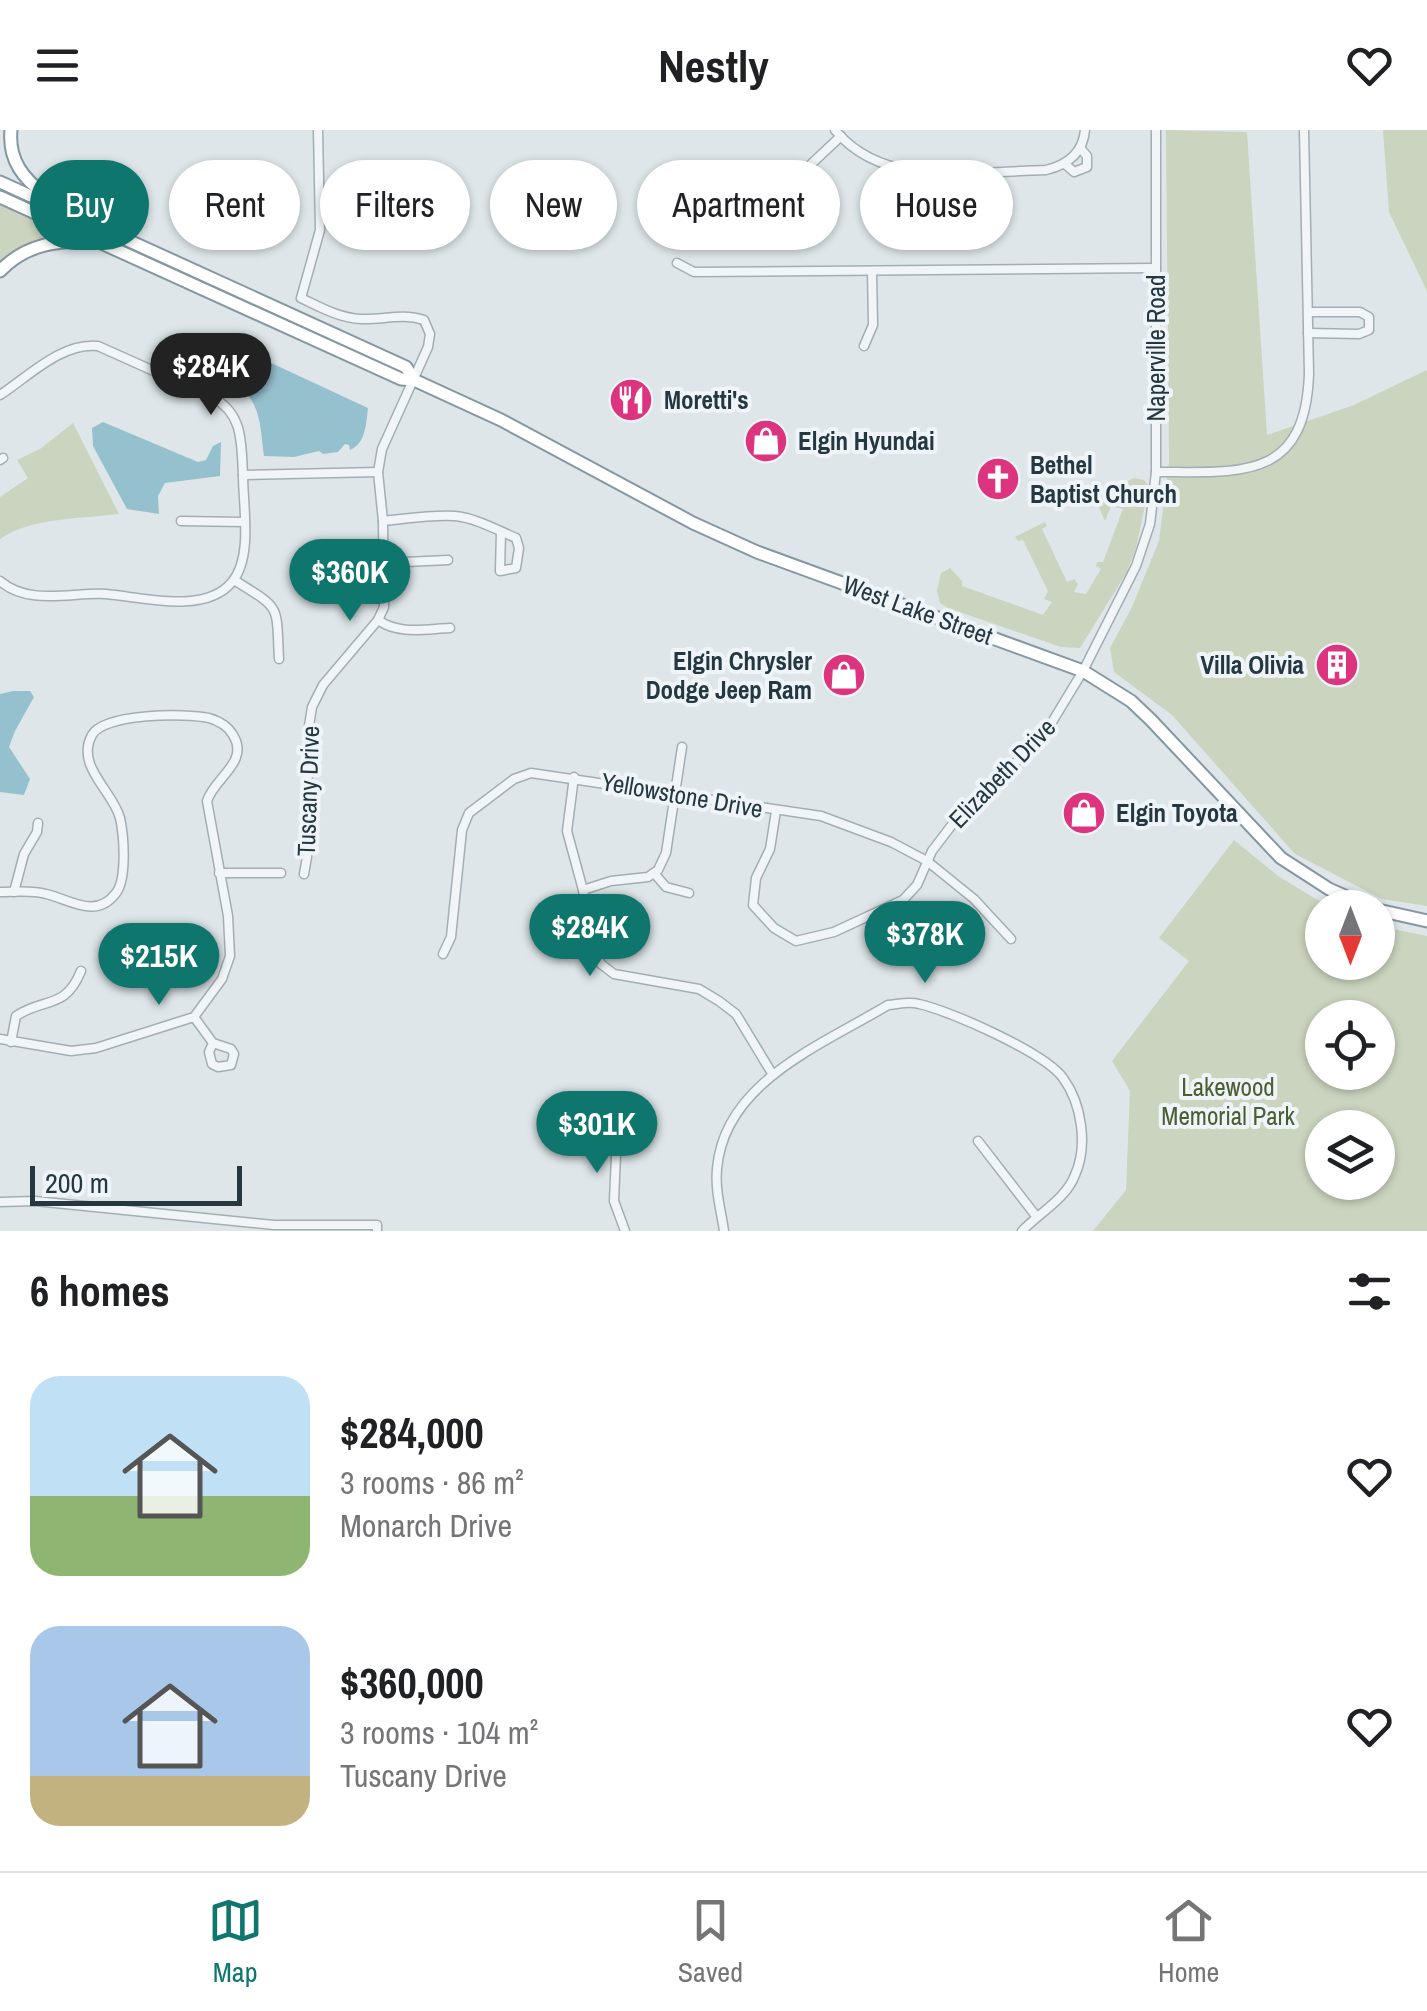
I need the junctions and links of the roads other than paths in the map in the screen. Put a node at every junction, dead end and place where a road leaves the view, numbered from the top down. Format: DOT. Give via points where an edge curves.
graph roads {
  1 [pos="12,130"];
  2 [pos="318,130"];
  3 [pos="1086,130"];
  4 [pos="1156,130"];
  5 [pos="1304,130"];
  6 [pos="838,133"];
  7 [pos="1080,148"];
  8 [pos="814,160"];
  9 [pos="1065,164"];
  10 [pos="30,181"];
  11 [pos="0,182"];
  12 [pos="30,195"];
  13 [pos="0,197"];
  14 [pos="30,211"];
  15 [pos="149,248"];
  16 [pos="30,250"];
  17 [pos="117,250"];
  18 [pos="677,264"];
  19 [pos="1156,268"];
  20 [pos="0,271"];
  21 [pos="872,271"];
  22 [pos="1310,312"];
  23 [pos="1308,333"];
  24 [pos="864,346"];
  25 [pos="414,380"];
  26 [pos="0,396"];
  27 [pos="378,472"];
  28 [pos="1156,472"];
  29 [pos="243,475"];
  30 [pos="180,521"];
  31 [pos="383,521"];
  32 [pos="243,522"];
  33 [pos="501,532"];
  34 [pos="448,560"];
  35 [pos="384,563"];
  36 [pos="234,580"];
  37 [pos="4,584"];
  38 [pos="0,596"];
  39 [pos="378,620"];
  40 [pos="450,628"];
  41 [pos="279,659"];
  42 [pos="1083,670"];
  43 [pos="682,747"];
  44 [pos="574,777"];
  45 [pos="675,794"];
  46 [pos="776,811"];
  47 [pos="38,822"];
  48 [pos="927,861"];
  49 [pos="280,872"];
  50 [pos="218,873"];
  51 [pos="654,873"];
  52 [pos="304,874"];
  53 [pos="583,890"];
  54 [pos="1329,890"];
  55 [pos="0,892"];
  56 [pos="14,892"];
  57 [pos="690,893"];
  58 [pos="1395,913"];
  59 [pos="1427,921"];
  60 [pos="1012,940"];
  61 [pos="443,954"];
  62 [pos="80,971"];
  63 [pos="194,1017"];
  64 [pos="0,1039"];
  65 [pos="11,1042"];
  66 [pos="213,1043"];
  67 [pos="773,1075"];
  68 [pos="608,1102"];
  69 [pos="978,1141"];
  70 [pos="0,1202"];
  71 [pos="1036,1216"];
  72 [pos="377,1228"];
  73 [pos="625,1231"];
  74 [pos="724,1231"];
  75 [pos="1022,1231"];
  1 -- 10 [label="highway" via="13,156"];
  2 -- 25 [label="street" via="320,230 301,298 336,315 424,320 428,348"];
  3 -- 7 [label="street"];
  4 -- 19 [label="street, Naperville Road"];
  5 -- 22 [label="street"];
  6 -- 8 [label="street"];
  6 -- 9 [label="street" via="900,170 1046,170"];
  7 -- 9 [label="street"];
  7 -- 9 [label="street" via="1086,168 1074,172"];
  11 -- 12 [label="highway, West Lake Street"];
  13 -- 14 [label="highway, West Lake Street"];
  15 -- 25 [label="highway, West Lake Street" via="406,367"];
  16 -- 20 [label="highway"];
  17 -- 25 [label="highway, West Lake Street"];
  18 -- 21 [label="street" via="694,272"];
  19 -- 21 [label="street"];
  19 -- 28 [label="street, Naperville Road"];
  21 -- 24 [label="street" via="873,325"];
  22 -- 23 [label="street"];
  22 -- 23 [label="street" via="1360,312 1369,317 1369,330"];
  23 -- 28 [label="street" via="1308,403 1296,437 1276,458 1250,470"];
  25 -- 27 [label="street"];
  25 -- 42 [label="highway, West Lake Street" via="758,552"];
  26 -- 29 [label="street" via="66,350 98,346 228,407 239,427"];
  27 -- 29 [label="street"];
  27 -- 31 [label="street"];
  28 -- 42 [label="street, Naperville Road" via="1136,566"];
  29 -- 32 [label="street"];
  30 -- 32 [label="street"];
  31 -- 33 [label="street" via="455,516"];
  31 -- 35 [label="street"];
  32 -- 36 [label="street" via="244,555"];
  33 -- 33 [label="street" via="516,538 519,548 516,568 508,572 500,571"];
  34 -- 35 [label="street"];
  35 -- 39 [label="street"];
  36 -- 37 [label="street" via="199,600 146,601 28,595"];
  36 -- 41 [label="street" via="272,604"];
  37 -- 38 [label="street"];
  39 -- 40 [label="street" via="405,630"];
  39 -- 52 [label="street, Tuscany Drive" via="322,684 312,707"];
  42 -- 48 [label="street, Elizabeth Drive" via="1042,737 961,813"];
  42 -- 54 [label="highway, West Lake Street" via="1131,701 1281,858"];
  43 -- 45 [label="street"];
  44 -- 45 [label="street, Yellowstone Drive"];
  44 -- 53 [label="street" via="567,831"];
  44 -- 61 [label="street, Yellowstone Drive" via="532,773 514,779 469,814"];
  45 -- 46 [label="street, Yellowstone Drive"];
  45 -- 51 [label="street" via="666,854"];
  46 -- 48 [label="street, Yellowstone Drive" via="821,816"];
  46 -- 48 [label="street, Elizabeth Drive" via="753,905 796,941 834,932 904,900"];
  47 -- 56 [label="street"];
  48 -- 60 [label="street, Yellowstone Drive"];
  49 -- 50 [label="street"];
  50 -- 56 [label="street" via="208,801 234,765 235,737 205,717 126,718 103,723 88,750 120,817 124,874 116,894 81,908 45,893"];
  50 -- 63 [label="street" via="230,956"];
  51 -- 53 [label="street"];
  51 -- 57 [label="street" via="666,888"];
  53 -- 67 [label="street" via="601,964 614,974 699,989 719,1000 736,1014"];
  55 -- 56 [label="street"];
  58 -- 59 [label="highway, West Lake Street"];
  62 -- 65 [label="street" via="65,997 16,1016"];
  63 -- 65 [label="street" via="96,1048"];
  63 -- 66 [label="street"];
  64 -- 65 [label="street"];
  67 -- 71 [label="street" via="888,1005 914,1002 944,1010 997,1036 1054,1068 1080,1114 1078,1170 1061,1197"];
  67 -- 74 [label="street" via="752,1092 725,1133 716,1182"];
  68 -- 73 [label="street" via="614,1201"];
  69 -- 71 [label="street"];
  70 -- 72 [label="street"];
  71 -- 75 [label="street"];
}
